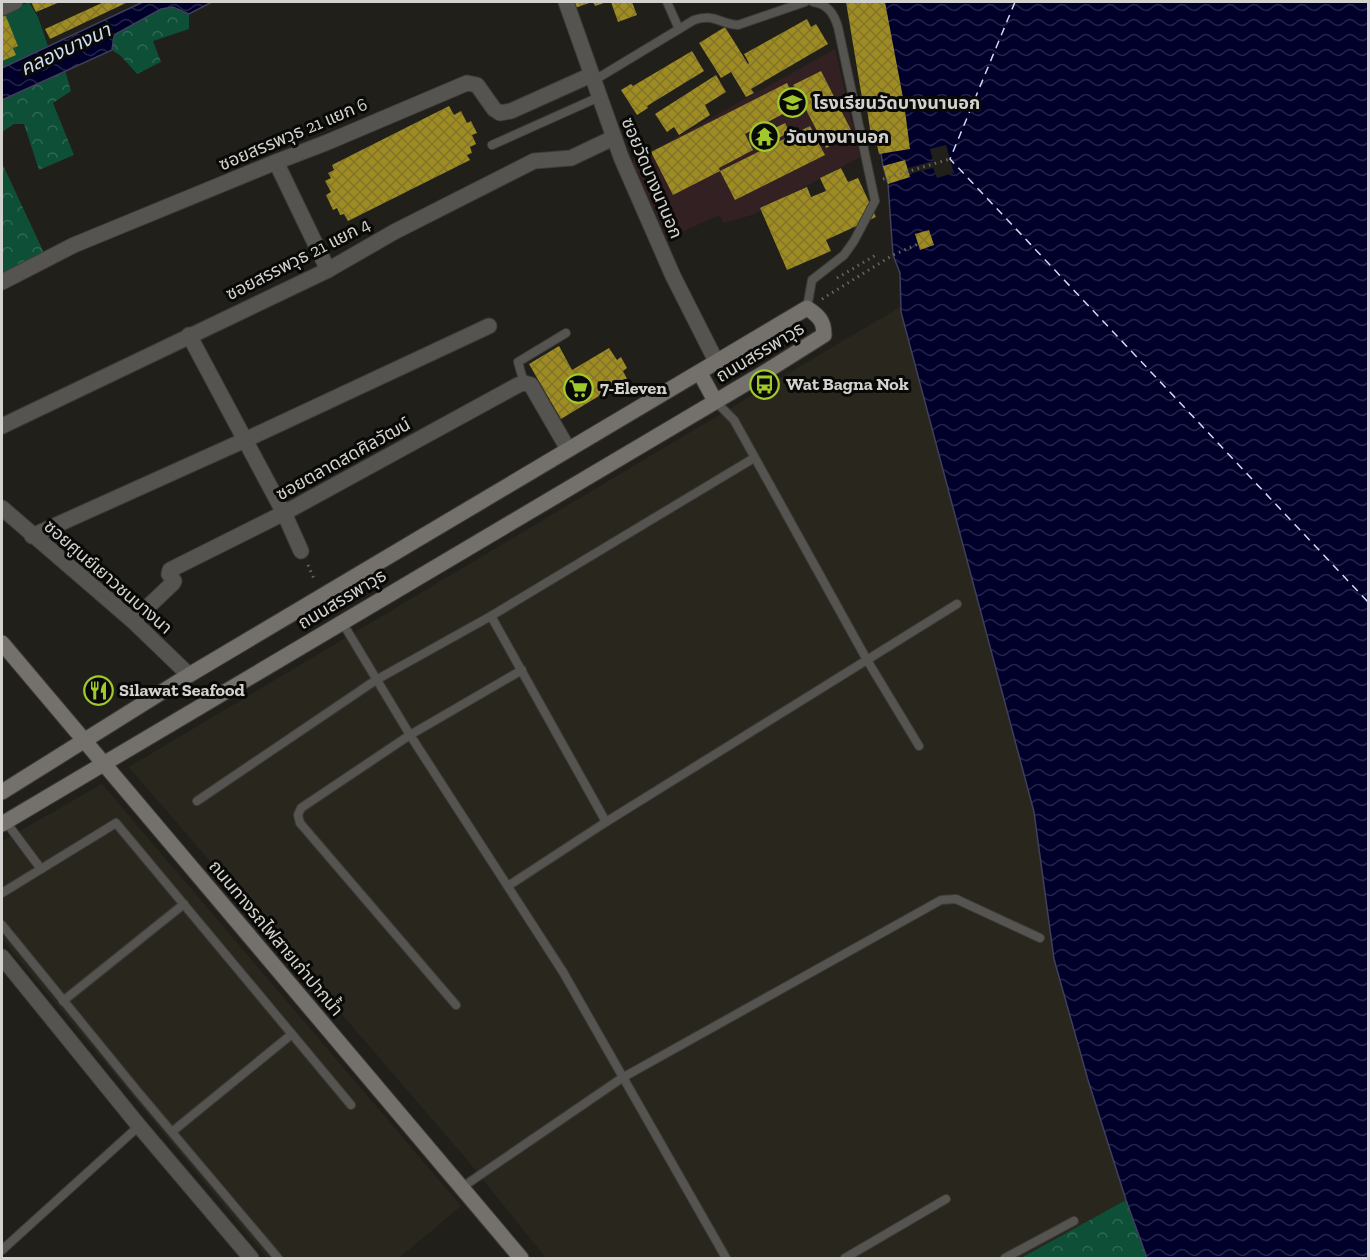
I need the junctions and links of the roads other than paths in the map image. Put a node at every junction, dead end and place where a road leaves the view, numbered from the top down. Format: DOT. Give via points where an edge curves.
graph roads {
  1 [pos="15,2"];
  2 [pos="566,2"];
  3 [pos="667,2"];
  4 [pos="805,2"];
  5 [pos="813,2"];
  6 [pos="2,8"];
  7 [pos="679,29"];
  8 [pos="592,78"];
  9 [pos="599,97"];
  10 [pos="614,138"];
  11 [pos="492,146"];
  12 [pos="276,162"];
  13 [pos="328,270"];
  14 [pos="2,282"];
  15 [pos="808,301"];
  16 [pos="489,326"];
  17 [pos="566,333"];
  18 [pos="189,335"];
  19 [pos="717,363"];
  20 [pos="700,373"];
  21 [pos="524,383"];
  22 [pos="715,402"];
  23 [pos="2,426"];
  24 [pos="245,440"];
  25 [pos="568,449"];
  26 [pos="754,458"];
  27 [pos="2,508"];
  28 [pos="284,513"];
  29 [pos="32,536"];
  30 [pos="301,551"];
  31 [pos="957,604"];
  32 [pos="491,616"];
  33 [pos="134,621"];
  34 [pos="342,622"];
  35 [pos="2,643"];
  36 [pos="867,660"];
  37 [pos="522,670"];
  38 [pos="189,675"];
  39 [pos="376,680"];
  40 [pos="410,735"];
  41 [pos="86,741"];
  42 [pos="919,746"];
  43 [pos="105,764"];
  44 [pos="2,792"];
  45 [pos="197,801"];
  46 [pos="606,822"];
  47 [pos="4,823"];
  48 [pos="41,868"];
  49 [pos="508,886"];
  50 [pos="2,894"];
  51 [pos="184,904"];
  52 [pos="2,925"];
  53 [pos="1040,938"];
  54 [pos="2,957"];
  55 [pos="63,1001"];
  56 [pos="456,1005"];
  57 [pos="292,1034"];
  58 [pos="622,1078"];
  59 [pos="351,1105"];
  60 [pos="139,1126"];
  61 [pos="172,1131"];
  62 [pos="461,1188"];
  63 [pos="946,1199"];
  64 [pos="1074,1221"];
  65 [pos="2,1250"];
  66 [pos="251,1258"];
  67 [pos="278,1258"];
  68 [pos="521,1258"];
  69 [pos="726,1258"];
  70 [pos="845,1258"];
  71 [pos="1005,1258"];
  1 -- 6 [label="street"];
  2 -- 8 [label="street, ซอยวัดบางนานอก"];
  3 -- 7 [label="lane"];
  4 -- 7 [label="lane" via="738,25 704,16"];
  5 -- 15 [label="lane" via="833,13 838,27 875,201 844,255 812,280"];
  7 -- 8 [label="lane"];
  8 -- 9 [label="street, ซอยวัดบางนานอก"];
  8 -- 12 [label="street, ซอยสรรพวุธ 21 แยก 6" via="500,113 477,85 466,83"];
  9 -- 10 [label="street, ซอยวัดบางนานอก"];
  9 -- 11 [label="lane"];
  10 -- 13 [label="street, ซอยสรรพวุธ 21 แยก 4" via="571,158 534,161"];
  10 -- 19 [label="street, ซอยวัดบางนานอก" via="673,276"];
  12 -- 13 [label="street"];
  12 -- 14 [label="street, ซอยสรรพวุธ 21 แยก 6" via="74,245"];
  13 -- 18 [label="street, ซอยสรรพวุธ 21 แยก 4"];
  15 -- 19 [label="street, ถนนสรรพาวุธ"];
  15 -- 22 [label="street, ถนนสรรพาวุธ" via="824,325 824,335"];
  16 -- 24 [label="street"];
  17 -- 21 [label="lane" via="518,363"];
  18 -- 23 [label="street, ซอยสรรพวุธ 21 แยก 4"];
  18 -- 24 [label="street"];
  19 -- 20 [label="street, ถนนสรรพาวุธ"];
  20 -- 22 [label="street"];
  20 -- 25 [label="street, ถนนสรรพาวุธ"];
  21 -- 25 [label="street" via="531,385"];
  21 -- 28 [label="street, ซอยตลาดสดศิลวัฒน์"];
  22 -- 26 [label="lane" via="734,420"];
  22 -- 34 [label="street, ถนนสรรพาวุธ"];
  24 -- 28 [label="street"];
  24 -- 29 [label="street"];
  25 -- 38 [label="street, ถนนสรรพาวุธ"];
  26 -- 32 [label="lane"];
  26 -- 36 [label="lane"];
  27 -- 29 [label="street, ซอยศูนย์เยาวชนบางนา"];
  28 -- 30 [label="street"];
  28 -- 33 [label="street, ซอยตลาดสดศิลวัฒน์" via="170,570 174,581"];
  29 -- 33 [label="street, ซอยศูนย์เยาวชนบางนา"];
  31 -- 36 [label="lane"];
  32 -- 37 [label="lane"];
  32 -- 39 [label="lane"];
  33 -- 38 [label="street, ซอยศูนย์เยาวชนบางนา"];
  34 -- 39 [label="lane"];
  34 -- 43 [label="street, ถนนสรรพาวุธ"];
  35 -- 41 [label="street, ถนนทางรถไฟสายเก่าปากน้ำ"];
  36 -- 42 [label="lane"];
  36 -- 46 [label="lane"];
  37 -- 40 [label="lane"];
  37 -- 46 [label="lane"];
  38 -- 41 [label="street, ถนนสรรพาวุธ"];
  39 -- 40 [label="lane"];
  39 -- 45 [label="lane"];
  40 -- 49 [label="lane"];
  40 -- 56 [label="lane" via="301,808 298,815 300,823"];
  41 -- 43 [label="street, ถนนทางรถไฟสายเก่าปากน้ำ"];
  41 -- 44 [label="street, ถนนสรรพาวุธ"];
  43 -- 47 [label="street, ถนนสรรพาวุธ"];
  43 -- 62 [label="street, ถนนทางรถไฟสายเก่าปากน้ำ"];
  46 -- 49 [label="lane"];
  47 -- 48 [label="lane"];
  48 -- 50 [label="lane"];
  48 -- 51 [label="lane" via="116,823"];
  49 -- 58 [label="lane" via="563,972"];
  51 -- 55 [label="lane"];
  51 -- 57 [label="lane"];
  52 -- 55 [label="lane"];
  53 -- 58 [label="lane" via="956,899 941,900"];
  54 -- 60 [label="street"];
  55 -- 61 [label="lane"];
  57 -- 59 [label="lane"];
  57 -- 61 [label="lane"];
  58 -- 62 [label="lane"];
  58 -- 69 [label="lane"];
  60 -- 65 [label="lane"];
  60 -- 66 [label="street"];
  61 -- 67 [label="lane"];
  62 -- 68 [label="street, ถนนทางรถไฟสายเก่าปากน้ำ"];
  63 -- 70 [label="lane"];
  64 -- 71 [label="lane"];
}
